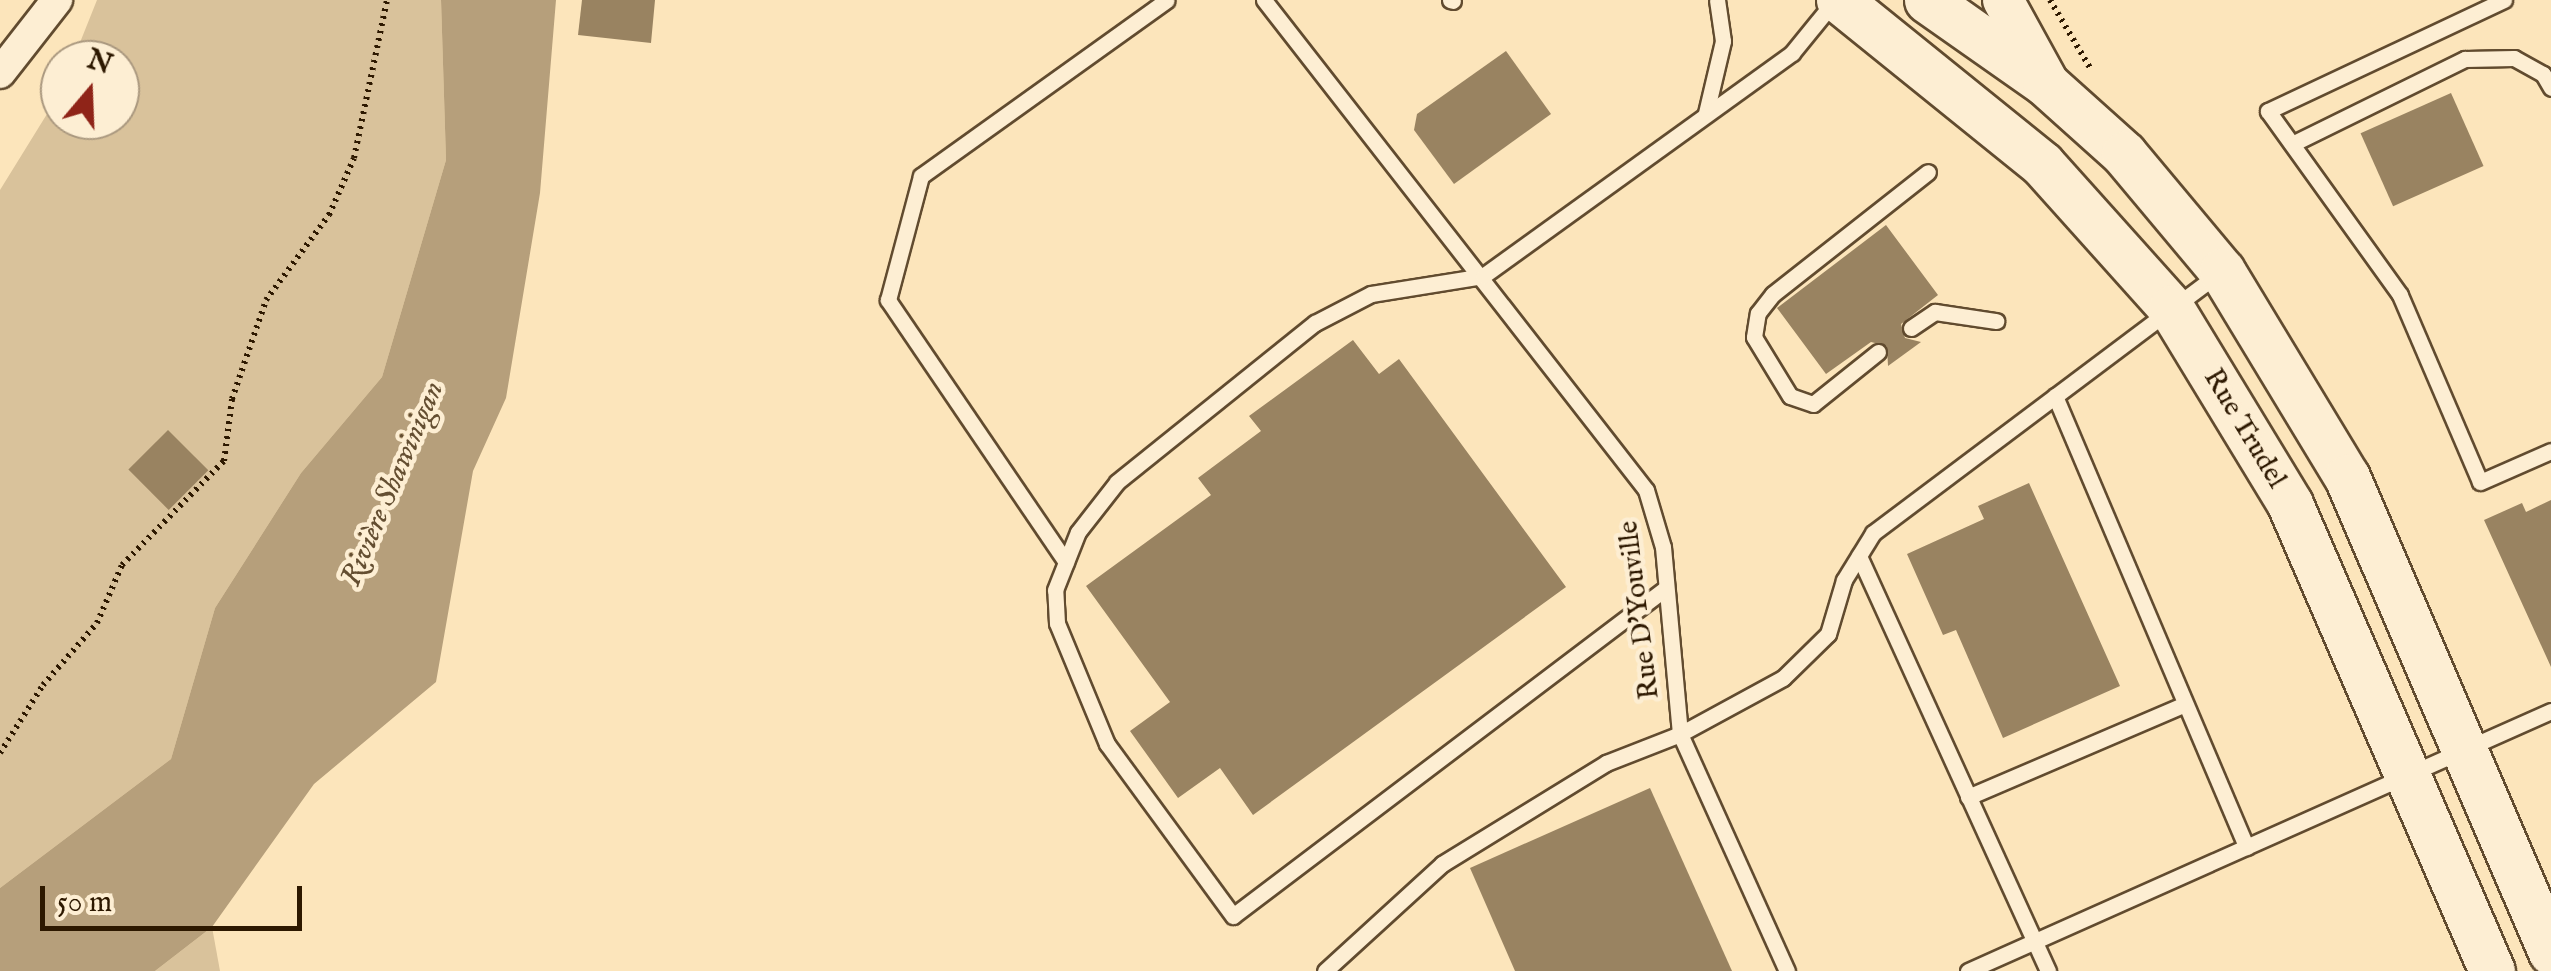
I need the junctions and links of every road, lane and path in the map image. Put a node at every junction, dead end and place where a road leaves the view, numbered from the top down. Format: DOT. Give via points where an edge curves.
graph roads {
  1 [pos="57,0"];
  2 [pos="387,0"];
  3 [pos="1167,0"];
  4 [pos="1264,0"];
  5 [pos="1717,0"];
  6 [pos="1837,0"];
  7 [pos="1926,0"];
  8 [pos="2003,0"];
  9 [pos="2504,0"];
  10 [pos="0,73"];
  11 [pos="2551,88"];
  12 [pos="2052,89"];
  13 [pos="1706,113"];
  14 [pos="2292,144"];
  15 [pos="1928,172"];
  16 [pos="2222,270"];
  17 [pos="1483,276"];
  18 [pos="2171,308"];
  19 [pos="1996,320"];
  20 [pos="1911,328"];
  21 [pos="1878,352"];
  22 [pos="2055,396"];
  23 [pos="2551,451"];
  24 [pos="1860,556"];
  25 [pos="1066,562"];
  26 [pos="1666,588"];
  27 [pos="2185,704"];
  28 [pos="2551,711"];
  29 [pos="1680,734"];
  30 [pos="2465,747"];
  31 [pos="0,753"];
  32 [pos="2407,775"];
  33 [pos="1968,797"];
  34 [pos="2246,847"];
  35 [pos="2034,942"];
  36 [pos="2551,952"];
  37 [pos="1325,971"];
  38 [pos="1787,971"];
  39 [pos="1968,971"];
  40 [pos="2048,971"];
  41 [pos="2492,971"];
  1 -- 10 [label="street"];
  2 -- 31 [label="path" via="354,158 328,215 266,300 232,399 224,461 122,565 96,622"];
  3 -- 25 [label="lane" via="921,176 888,300"];
  4 -- 17 [label="lane, Rue D'Youville"];
  5 -- 13 [label="lane" via="1723,41"];
  6 -- 13 [label="lane" via="1792,53"];
  6 -- 18 [label="main road, Rue Trudel" via="2042,164"];
  7 -- 12 [label="main road"];
  8 -- 12 [label="street"];
  9 -- 14 [label="lane" via="2268,110"];
  11 -- 14 [label="lane" via="2543,74 2514,58 2466,60"];
  12 -- 16 [label="main road" via="2124,154"];
  13 -- 17 [label="lane"];
  14 -- 23 [label="lane" via="2400,295 2480,482"];
  15 -- 21 [label="lane" via="1772,294 1758,313 1754,337 1790,396 1813,404"];
  16 -- 18 [label="lane"];
  16 -- 30 [label="main road" via="2347,477"];
  17 -- 25 [label="lane" via="1371,294 1314,323 1117,482 1078,532"];
  17 -- 26 [label="lane, Rue D'Youville" via="1646,490 1657,514"];
  18 -- 22 [label="lane"];
  18 -- 32 [label="main road, Rue Trudel" via="2290,504"];
  19 -- 20 [label="lane" via="1935,312"];
  22 -- 24 [label="lane" via="1873,532"];
  22 -- 27 [label="lane"];
  24 -- 29 [label="lane" via="1828,634 1783,678"];
  24 -- 33 [label="lane"];
  25 -- 26 [label="lane" via="1056,590 1058,623 1108,744 1233,916"];
  26 -- 29 [label="lane, Rue D'Youville"];
  27 -- 33 [label="lane"];
  27 -- 34 [label="lane"];
  28 -- 30 [label="lane"];
  29 -- 37 [label="lane" via="1606,763 1442,864"];
  29 -- 38 [label="lane, Rue D'Youville"];
  30 -- 32 [label="lane"];
  30 -- 36 [label="main road"];
  32 -- 34 [label="lane"];
  32 -- 41 [label="main road, Rue Trudel"];
  33 -- 35 [label="lane"];
  34 -- 35 [label="lane"];
  35 -- 39 [label="lane"];
  35 -- 40 [label="lane"];
}
